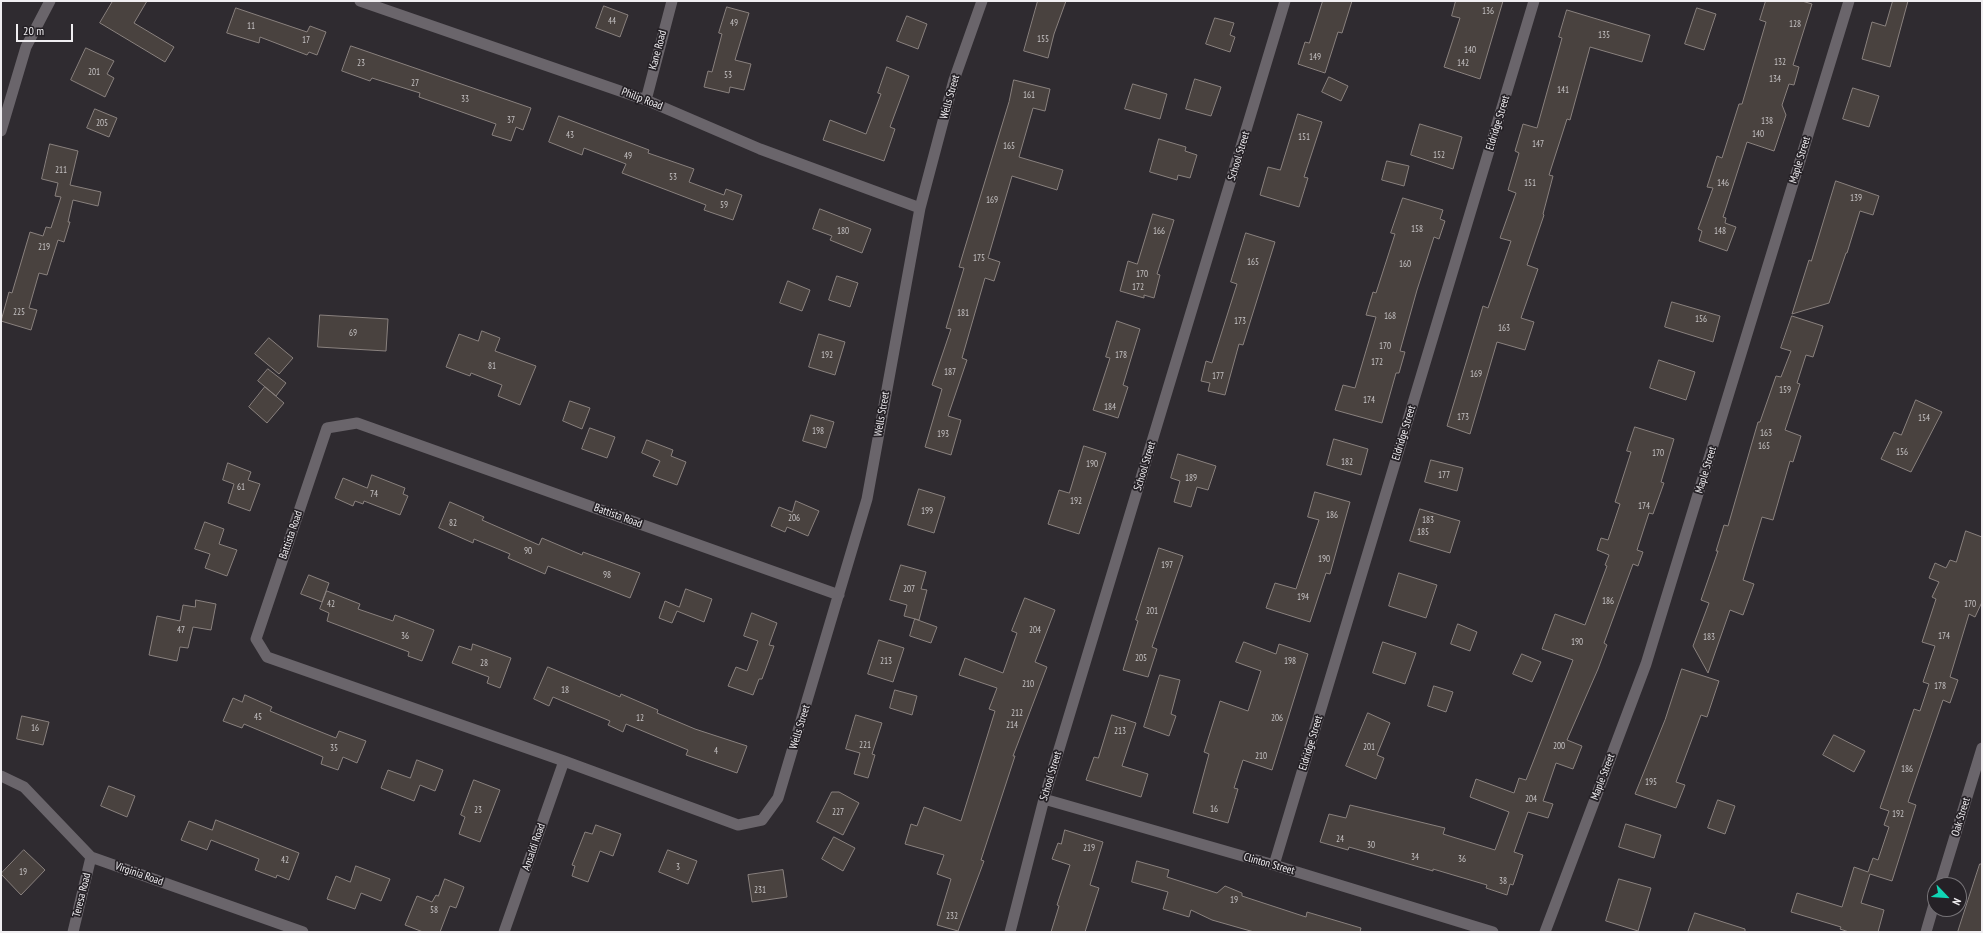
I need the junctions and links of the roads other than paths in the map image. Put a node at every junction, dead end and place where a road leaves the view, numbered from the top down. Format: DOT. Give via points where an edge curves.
graph roads {
  1 [pos="50,1"];
  2 [pos="360,1"];
  3 [pos="672,1"];
  4 [pos="982,1"];
  5 [pos="1285,1"];
  6 [pos="1534,1"];
  7 [pos="1849,1"];
  8 [pos="646,100"];
  9 [pos="1,131"];
  10 [pos="920,208"];
  11 [pos="839,595"];
  12 [pos="1982,748"];
  13 [pos="564,761"];
  14 [pos="1,776"];
  15 [pos="1044,799"];
  16 [pos="762,820"];
  17 [pos="91,857"];
  18 [pos="1274,865"];
  19 [pos="1942,877"];
  20 [pos="1930,917"];
  21 [pos="73,932"];
  22 [pos="303,932"];
  23 [pos="504,932"];
  24 [pos="1010,932"];
  25 [pos="1493,932"];
  26 [pos="1545,932"];
  27 [pos="1926,932"];
  1 -- 9 [label="street" via="26,47"];
  2 -- 8 [label="street, Philip Road"];
  3 -- 8 [label="street, Kane Road"];
  4 -- 10 [label="street, Wells Street" via="954,80"];
  5 -- 15 [label="street, School Street"];
  6 -- 18 [label="street, Eldridge Street"];
  7 -- 26 [label="street, Maple Street" via="1646,664"];
  8 -- 10 [label="street, Philip Road" via="760,149"];
  10 -- 11 [label="street, Wells Street" via="867,499"];
  11 -- 13 [label="street, Battista Road" via="357,423 327,428 256,639 267,657"];
  11 -- 16 [label="street, Wells Street" via="778,798"];
  12 -- 19 [label="street, Oak Street"];
  13 -- 16 [label="street, Battista Road" via="738,825"];
  13 -- 23 [label="street, Ansaldi Road"];
  14 -- 17 [label="street, Virginia Road" via="24,787"];
  15 -- 18 [label="street, Clinton Street"];
  15 -- 24 [label="street, School Street"];
  17 -- 21 [label="street, Teresa Road"];
  17 -- 22 [label="street, Virginia Road"];
  18 -- 25 [label="street, Clinton Street"];
  20 -- 27 [label="street"];
}
